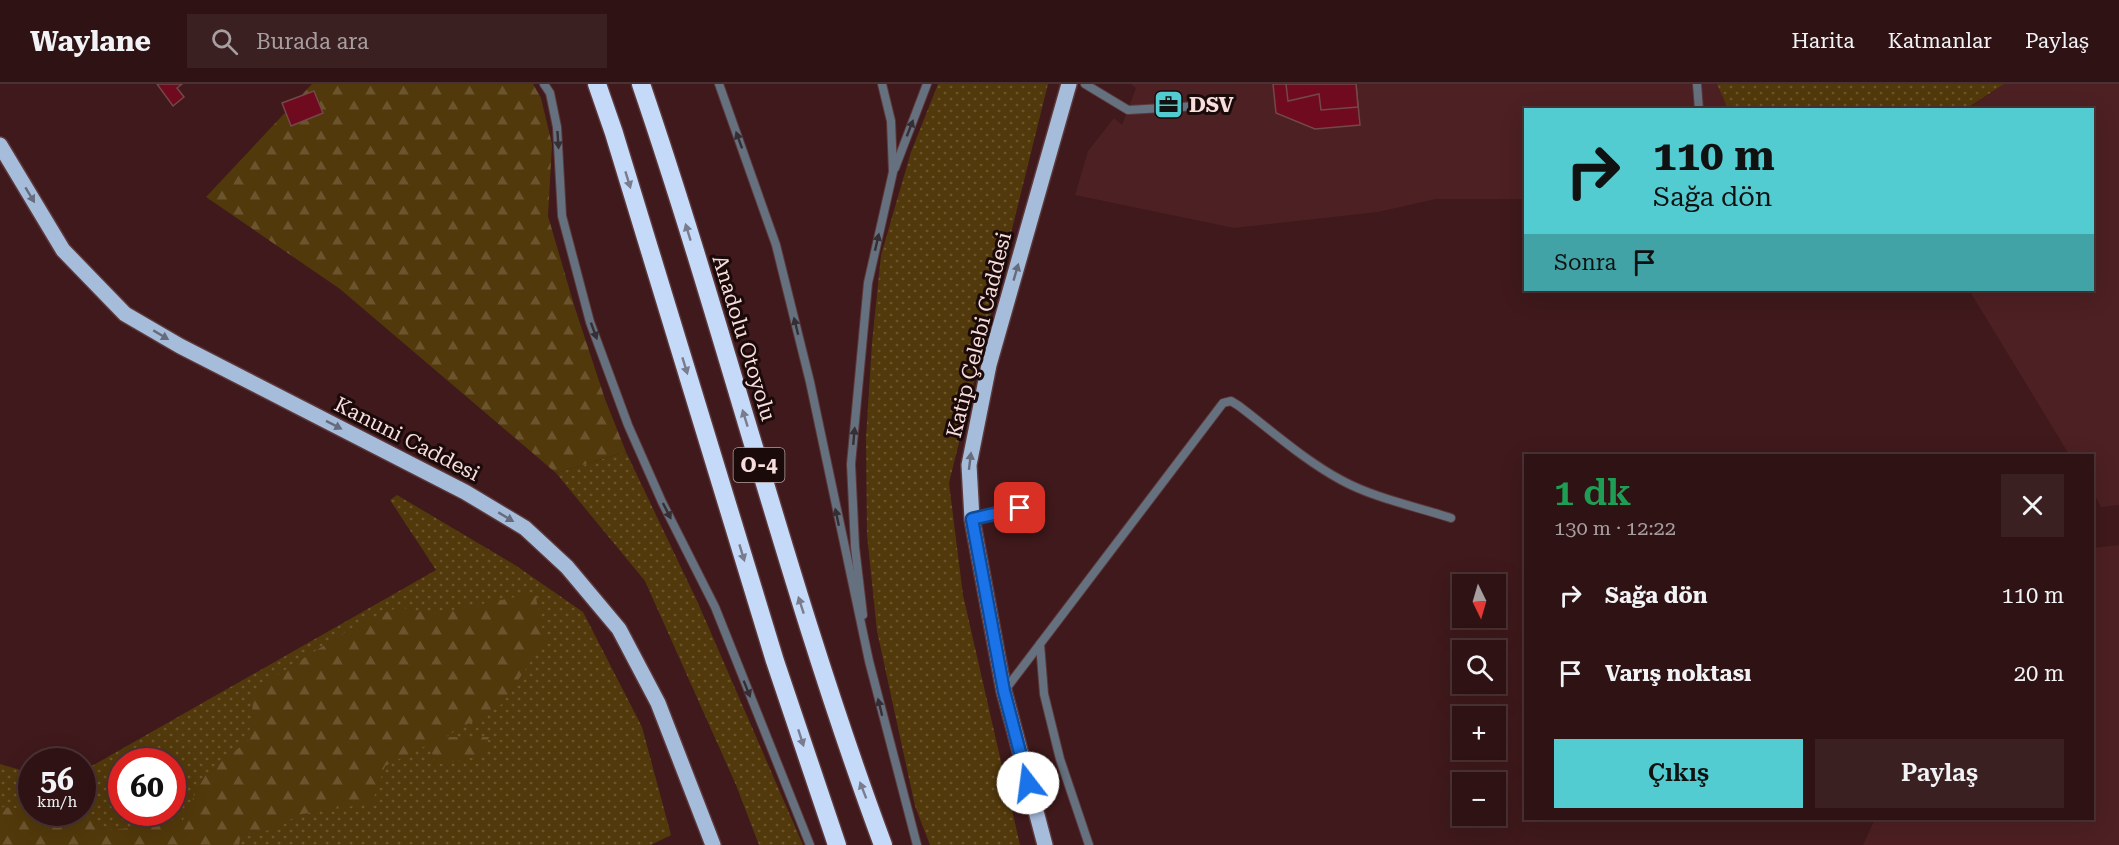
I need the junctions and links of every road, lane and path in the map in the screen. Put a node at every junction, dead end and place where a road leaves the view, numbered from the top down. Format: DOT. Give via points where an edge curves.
graph roads {
  1 [pos="544,84"];
  2 [pos="597,84"];
  3 [pos="641,84"];
  4 [pos="719,84"];
  5 [pos="882,84"];
  6 [pos="927,84"];
  7 [pos="1069,84"];
  8 [pos="1085,84"];
  9 [pos="1697,84"];
  10 [pos="1198,106"];
  11 [pos="1699,108"];
  12 [pos="0,145"];
  13 [pos="893,172"];
  14 [pos="1020,508"];
  15 [pos="1451,518"];
  16 [pos="972,519"];
  17 [pos="1040,644"];
  18 [pos="869,661"];
  19 [pos="1004,691"];
  20 [pos="713,845"];
  21 [pos="810,845"];
  22 [pos="837,845"];
  23 [pos="883,845"];
  24 [pos="917,845"];
  25 [pos="1045,845"];
  26 [pos="1089,845"];
  1 -- 21 [label="lane, one-way" via="557,127 562,216 590,322 628,425 715,607"];
  2 -- 22 [label="highway, O-4, one-way"];
  23 -- 3 [label="highway, Anadolu Otoyolu / O-4, one-way" via="800,601"];
  18 -- 4 [label="lane, one-way" via="810,382 776,245"];
  5 -- 13 [label="lane" via="891,121"];
  13 -- 6 [label="lane, one-way"];
  16 -- 7 [label="main road, Katip Çelebi Caddesi, one-way" via="969,465 989,366"];
  8 -- 10 [label="lane" via="1128,110"];
  9 -- 11 [label="lane"];
  12 -- 20 [label="main road, Kanuni Caddesi, one-way" via="63,250 124,314 465,492 525,528 567,567 624,638 658,703"];
  18 -- 13 [label="lane, one-way" via="855,547 851,464 868,283"];
  14 -- 16 [label="lane"];
  15 -- 17 [label="lane" via="1340,480 1239,406 1222,403"];
  16 -- 19 [label="main road, Katip Çelebi Caddesi"];
  17 -- 19 [label="lane"];
  17 -- 26 [label="lane" via="1044,694 1060,759"];
  24 -- 18 [label="lane, one-way"];
  19 -- 25 [label="main road, Katip Çelebi Caddesi"];
}
